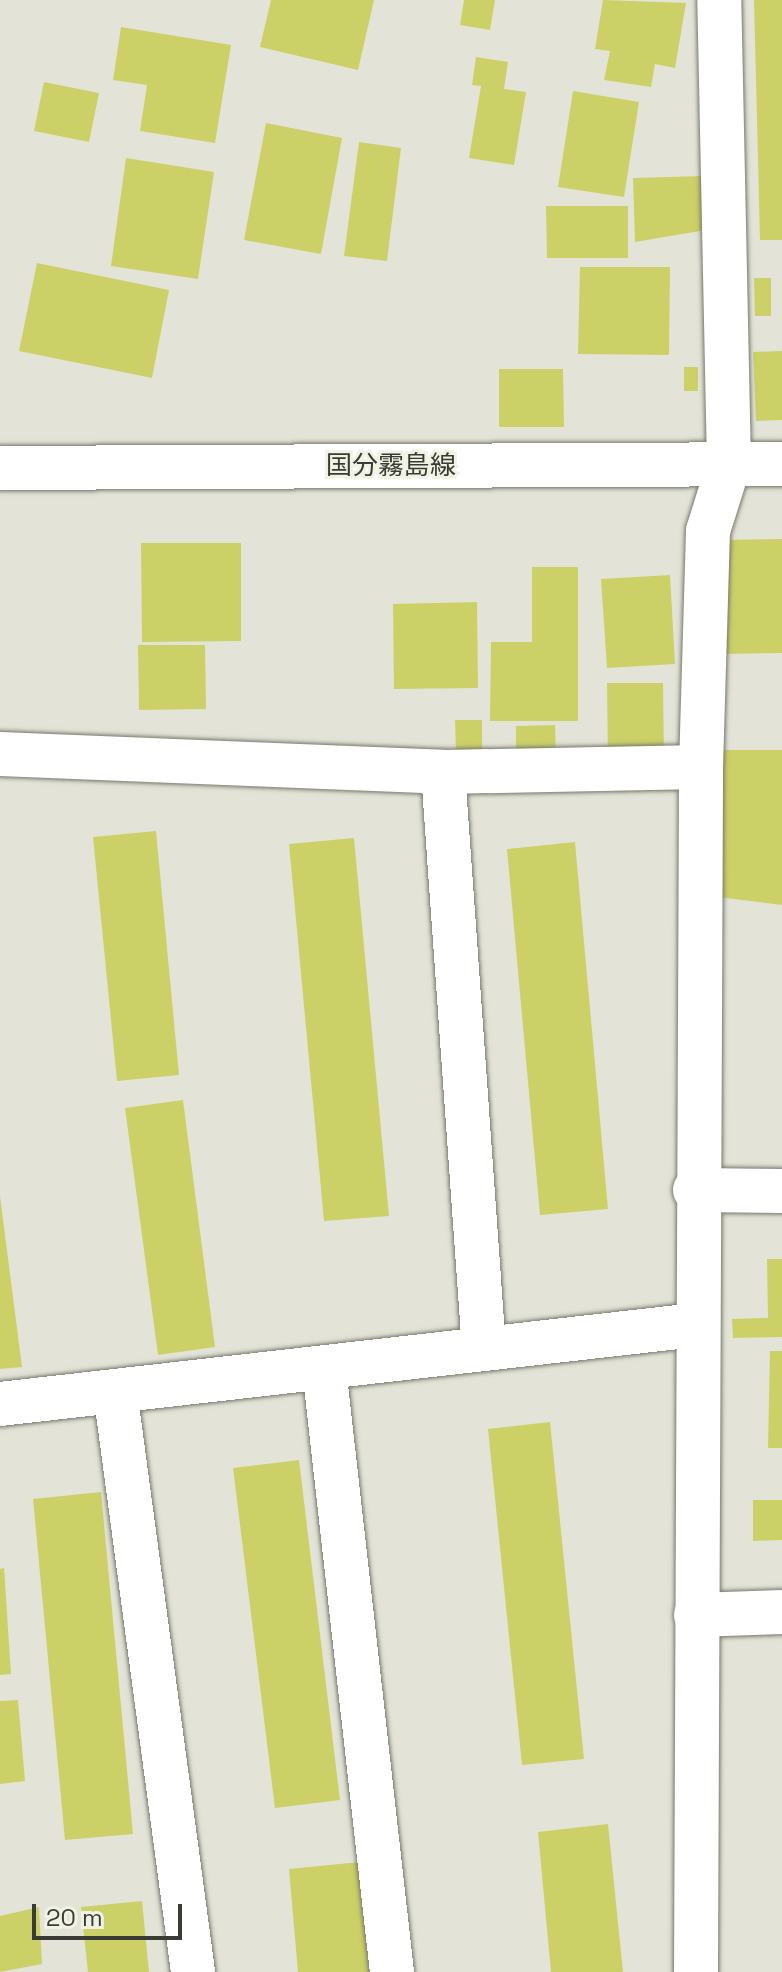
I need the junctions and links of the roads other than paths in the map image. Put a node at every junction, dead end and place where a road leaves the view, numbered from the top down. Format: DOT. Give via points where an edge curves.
graph roads {
  1 [pos="719,0"];
  2 [pos="729,464"];
  3 [pos="782,464"];
  4 [pos="0,468"];
  5 [pos="0,754"];
  6 [pos="701,767"];
  7 [pos="443,772"];
  8 [pos="695,1190"];
  9 [pos="782,1191"];
  10 [pos="695,1325"];
  11 [pos="484,1349"];
  12 [pos="324,1368"];
  13 [pos="115,1391"];
  14 [pos="0,1404"];
  15 [pos="782,1612"];
  16 [pos="696,1615"];
  17 [pos="193,1972"];
  18 [pos="392,1972"];
  19 [pos="696,1972"];
  1 -- 2 [label="street"];
  2 -- 3 [label="street, 国分霧島線"];
  2 -- 4 [label="street, 国分霧島線"];
  2 -- 6 [label="street" via="708,531"];
  5 -- 7 [label="street"];
  6 -- 7 [label="street"];
  6 -- 8 [label="street"];
  7 -- 11 [label="street"];
  8 -- 9 [label="street"];
  8 -- 10 [label="street"];
  10 -- 11 [label="street"];
  10 -- 16 [label="street"];
  11 -- 12 [label="street"];
  12 -- 13 [label="street"];
  12 -- 18 [label="street"];
  13 -- 14 [label="street"];
  13 -- 17 [label="street"];
  15 -- 16 [label="street"];
  16 -- 19 [label="street"];
}
